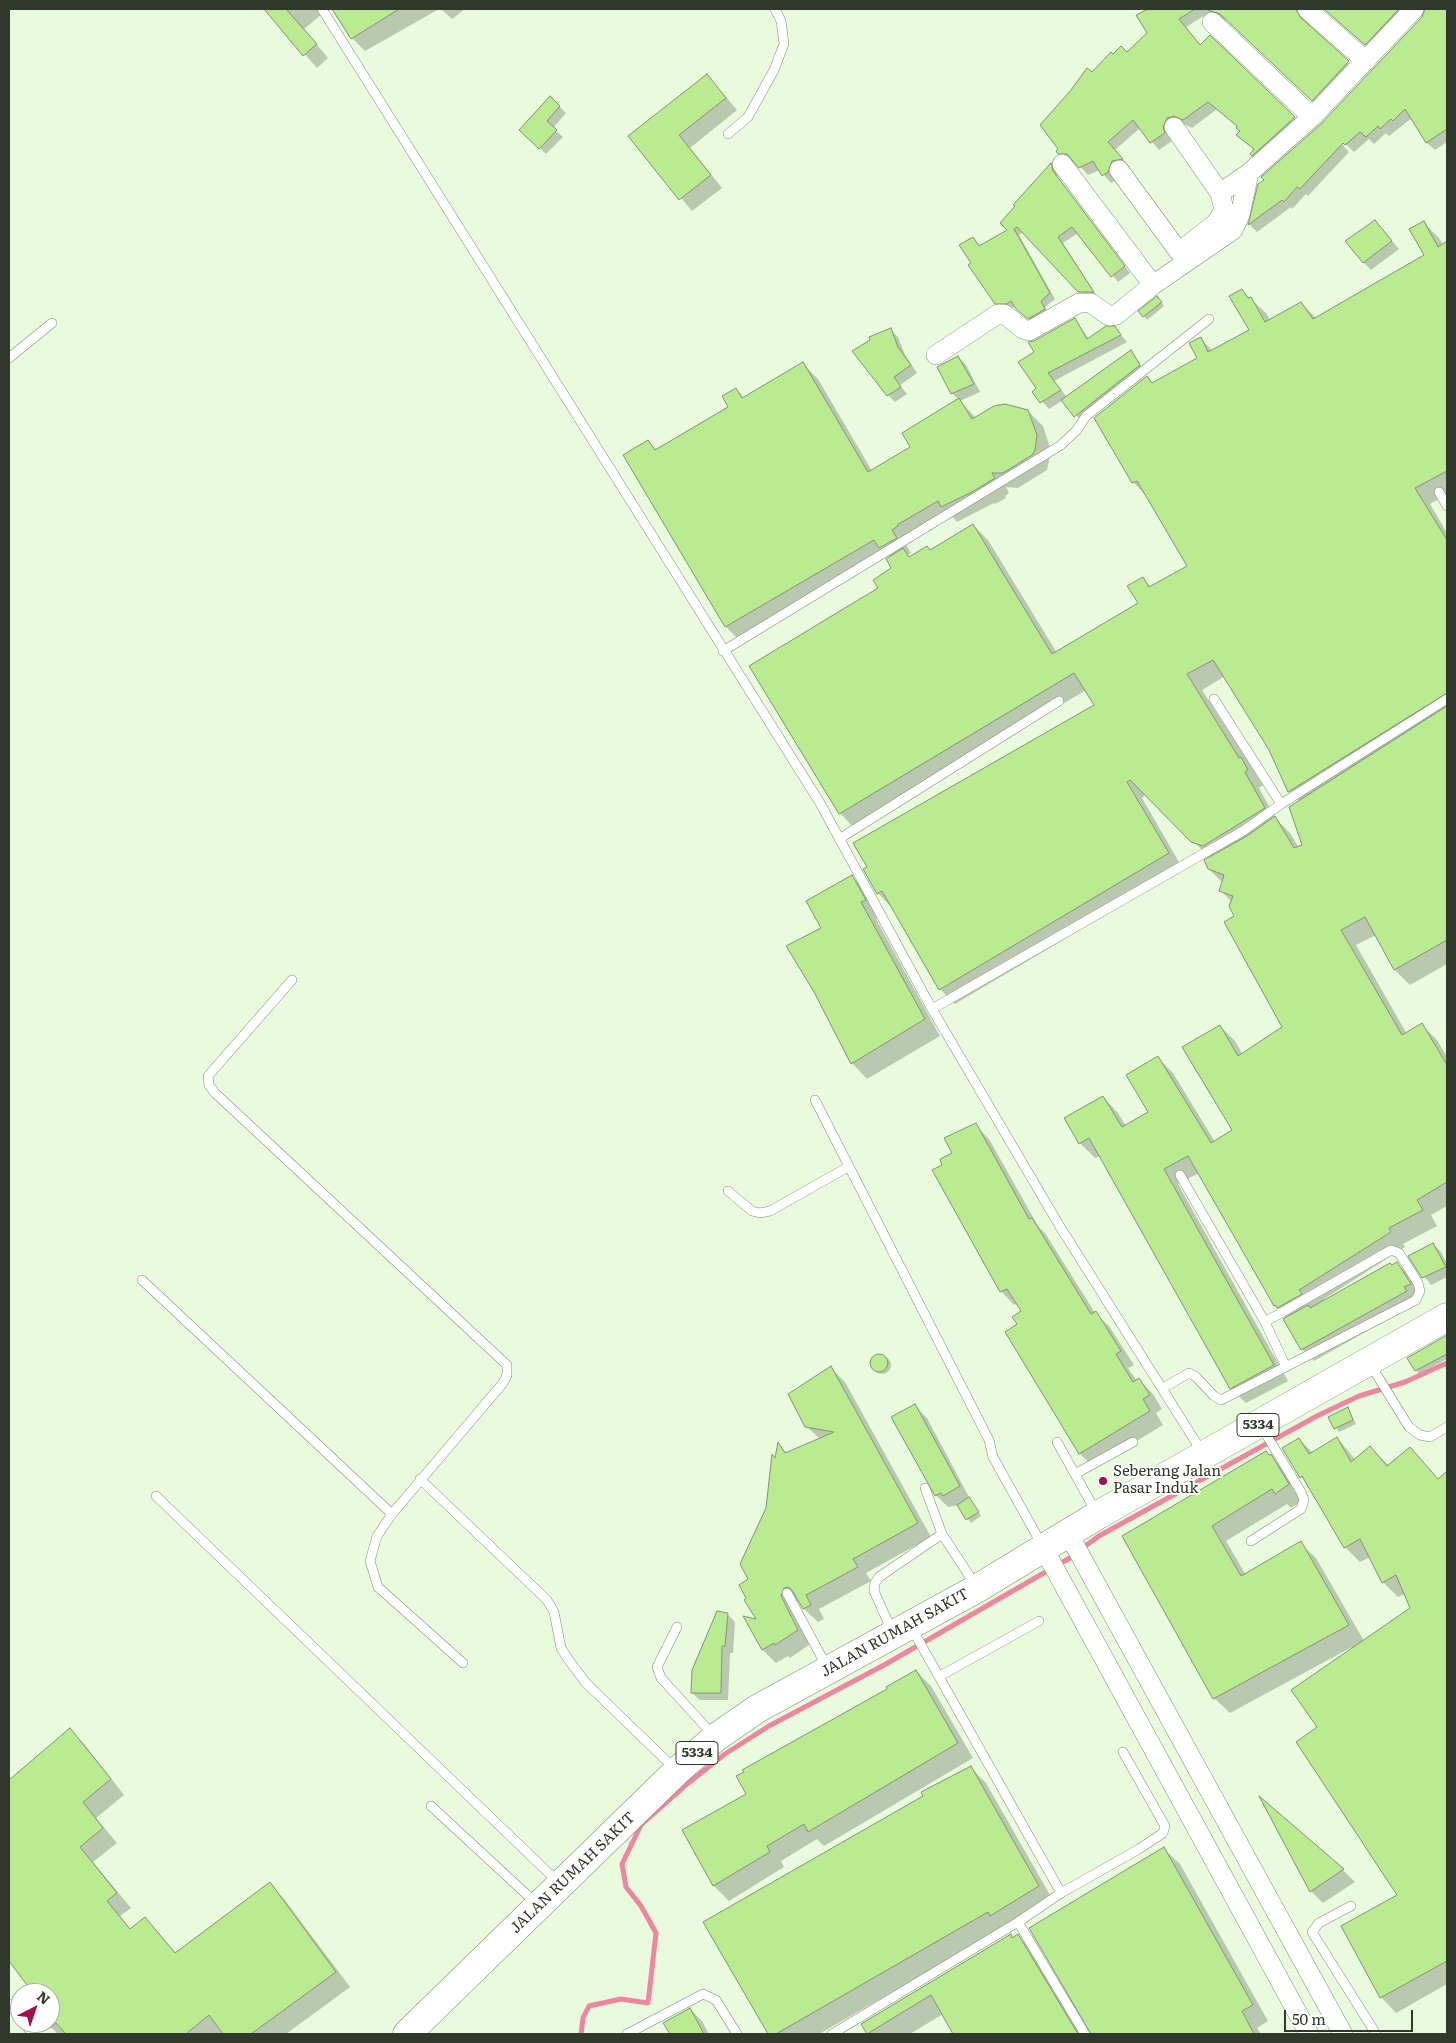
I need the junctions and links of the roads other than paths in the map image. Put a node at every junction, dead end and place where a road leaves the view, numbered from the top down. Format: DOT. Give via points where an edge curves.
graph roads {
  1 [pos="322,9"];
  2 [pos="774,9"];
  3 [pos="1307,9"];
  4 [pos="1414,9"];
  5 [pos="1212,22"];
  6 [pos="1366,61"];
  7 [pos="1312,117"];
  8 [pos="1174,126"];
  9 [pos="728,134"];
  10 [pos="1062,164"];
  11 [pos="1119,170"];
  12 [pos="1249,173"];
  13 [pos="1220,193"];
  14 [pos="1154,285"];
  15 [pos="1209,319"];
  16 [pos="52,323"];
  17 [pos="936,355"];
  18 [pos="9,358"];
  19 [pos="1439,492"];
  20 [pos="1447,506"];
  21 [pos="723,651"];
  22 [pos="1214,699"];
  23 [pos="1447,699"];
  24 [pos="1059,700"];
  25 [pos="1281,804"];
  26 [pos="839,839"];
  27 [pos="292,980"];
  28 [pos="932,1010"];
  29 [pos="815,1100"];
  30 [pos="848,1167"];
  31 [pos="1180,1175"];
  32 [pos="728,1191"];
  33 [pos="142,1280"];
  34 [pos="1447,1317"];
  35 [pos="1265,1322"];
  36 [pos="1286,1367"];
  37 [pos="1374,1371"];
  38 [pos="1163,1388"];
  39 [pos="1447,1427"];
  40 [pos="1266,1435"];
  41 [pos="1057,1442"];
  42 [pos="1133,1442"];
  43 [pos="1204,1455"];
  44 [pos="1075,1474"];
  45 [pos="420,1479"];
  46 [pos="925,1488"];
  47 [pos="156,1496"];
  48 [pos="392,1514"];
  49 [pos="1098,1515"];
  50 [pos="942,1534"];
  51 [pos="1251,1540"];
  52 [pos="1076,1547"];
  53 [pos="1052,1562"];
  54 [pos="978,1588"];
  55 [pos="788,1593"];
  56 [pos="1039,1621"];
  57 [pos="677,1627"];
  58 [pos="911,1636"];
  59 [pos="463,1663"];
  60 [pos="829,1670"];
  61 [pos="940,1676"];
  62 [pos="715,1738"];
  63 [pos="1124,1752"];
  64 [pos="677,1771"];
  65 [pos="431,1806"];
  66 [pos="561,1885"];
  67 [pos="1061,1894"];
  68 [pos="539,1906"];
  69 [pos="1351,1906"];
  70 [pos="1018,1922"];
  71 [pos="406,2034"];
  72 [pos="627,2034"];
  73 [pos="737,2034"];
  74 [pos="832,2034"];
  75 [pos="1085,2034"];
  76 [pos="1309,2034"];
  77 [pos="1342,2034"];
  78 [pos="1376,2034"];
  1 -- 21 [label="lane"];
  2 -- 9 [label="lane" via="781,21 784,44 774,70 748,117"];
  3 -- 6 [label="street"];
  4 -- 6 [label="street"];
  5 -- 7 [label="street"];
  6 -- 7 [label="street"];
  7 -- 12 [label="street"];
  8 -- 13 [label="street"];
  10 -- 14 [label="street"];
  11 -- 13 [label="street" via="1179,252 1216,223 1224,210"];
  12 -- 13 [label="street"];
  12 -- 14 [label="street" via="1240,215 1233,230"];
  14 -- 17 [label="street" via="1116,315 1109,316 1091,303 1079,303 1029,331 1023,330 1004,314 998,314"];
  15 -- 21 [label="lane" via="1086,416 1061,444"];
  16 -- 18 [label="lane"];
  19 -- 20 [label="lane"];
  21 -- 26 [label="lane" via="820,803"];
  22 -- 25 [label="lane"];
  23 -- 25 [label="lane"];
  24 -- 26 [label="lane"];
  25 -- 28 [label="lane" via="1243,831"];
  26 -- 28 [label="lane"];
  27 -- 45 [label="lane" via="208,1076 209,1085 506,1364 508,1375 503,1383"];
  28 -- 38 [label="lane" via="1059,1225"];
  29 -- 30 [label="lane"];
  30 -- 32 [label="lane" via="760,1214"];
  30 -- 53 [label="lane" via="989,1440 993,1457"];
  31 -- 35 [label="lane"];
  33 -- 48 [label="lane"];
  34 -- 37 [label="main road, JALAN RUMAH SAKIT / 5334"];
  35 -- 36 [label="lane"];
  35 -- 36 [label="lane" via="1391,1250 1399,1253 1418,1283 1420,1291 1416,1300"];
  36 -- 38 [label="lane" via="1221,1400 1188,1373"];
  37 -- 39 [label="lane" via="1409,1426 1420,1435 1430,1437"];
  37 -- 40 [label="main road, JALAN RUMAH SAKIT / 5334"];
  38 -- 43 [label="lane"];
  40 -- 43 [label="main road, JALAN RUMAH SAKIT / 5334"];
  40 -- 51 [label="lane" via="1304,1500 1301,1509"];
  41 -- 44 [label="lane"];
  42 -- 44 [label="lane"];
  43 -- 49 [label="main road, JALAN RUMAH SAKIT / 5334"];
  44 -- 49 [label="lane"];
  45 -- 48 [label="lane"];
  45 -- 64 [label="lane" via="547,1600 554,1612 561,1648 586,1682"];
  46 -- 50 [label="lane"];
  47 -- 66 [label="lane"];
  48 -- 59 [label="lane" via="377,1536 370,1561 378,1587"];
  49 -- 52 [label="main road, JALAN RUMAH SAKIT / 5334"];
  50 -- 54 [label="lane"];
  50 -- 58 [label="lane" via="875,1583 874,1591"];
  52 -- 53 [label="main road, JALAN RUMAH SAKIT / 5334"];
  52 -- 77 [label="street"];
  53 -- 54 [label="main road, JALAN RUMAH SAKIT / 5334"];
  53 -- 76 [label="street"];
  54 -- 58 [label="main road, JALAN RUMAH SAKIT / 5334"];
  55 -- 60 [label="lane"];
  56 -- 61 [label="lane"];
  57 -- 62 [label="lane" via="657,1668 661,1678"];
  58 -- 60 [label="main road, JALAN RUMAH SAKIT / 5334"];
  58 -- 61 [label="lane"];
  60 -- 62 [label="main road, JALAN RUMAH SAKIT / 5334" via="757,1709"];
  61 -- 67 [label="lane"];
  62 -- 64 [label="main road, JALAN RUMAH SAKIT / 5334"];
  63 -- 67 [label="lane" via="1165,1826 1162,1833"];
  64 -- 66 [label="main road, JALAN RUMAH SAKIT / 5334"];
  65 -- 68 [label="lane"];
  66 -- 68 [label="main road, JALAN RUMAH SAKIT / 5334"];
  67 -- 70 [label="lane"];
  68 -- 71 [label="main road, JALAN RUMAH SAKIT / 5334"];
  69 -- 78 [label="lane" via="1319,1923 1312,1932"];
  70 -- 74 [label="lane"];
  70 -- 75 [label="lane"];
  72 -- 73 [label="lane" via="704,1994 716,2000"];
}
